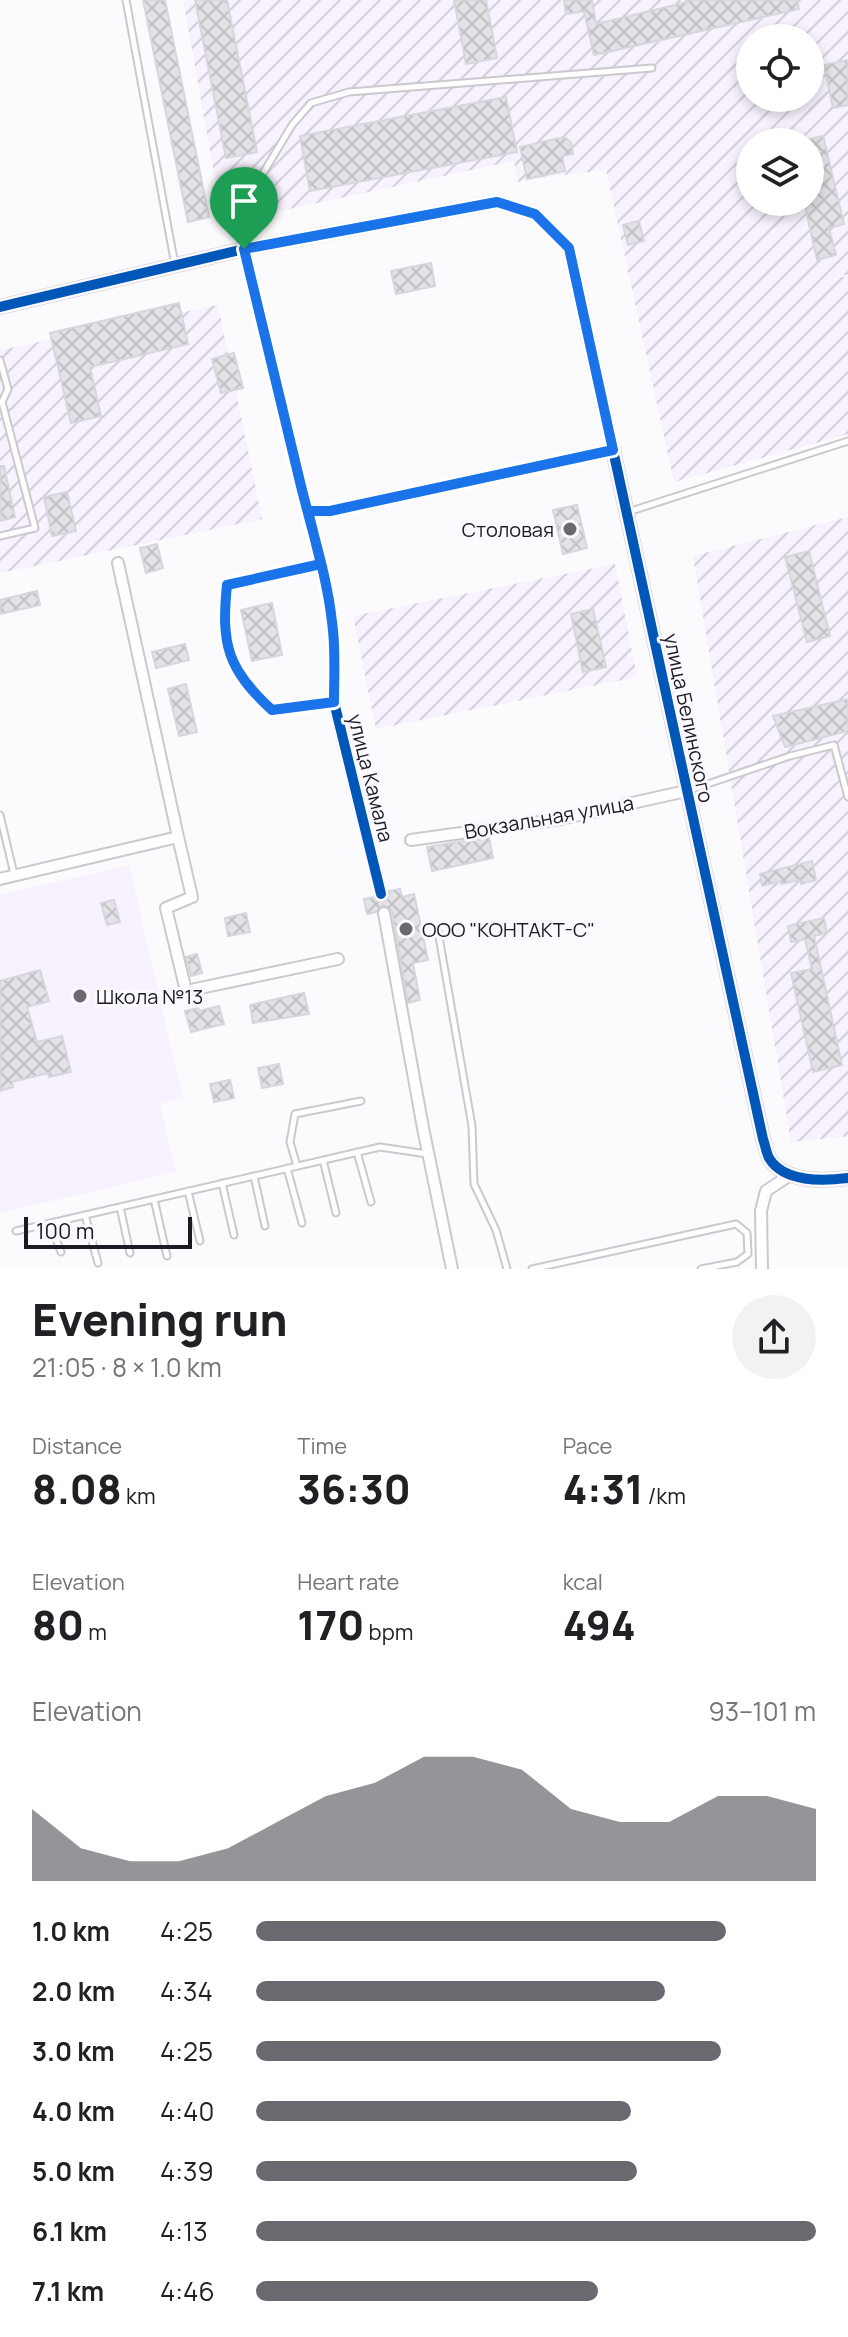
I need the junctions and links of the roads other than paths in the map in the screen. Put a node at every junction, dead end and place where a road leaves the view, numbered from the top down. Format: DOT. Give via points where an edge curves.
graph roads {
  1 [pos="126,0"];
  2 [pos="652,68"];
  3 [pos="244,249"];
  4 [pos="175,266"];
  5 [pos="0,307"];
  6 [pos="0,360"];
  7 [pos="848,441"];
  8 [pos="613,450"];
  9 [pos="308,511"];
  10 [pos="627,512"];
  11 [pos="0,536"];
  12 [pos="118,563"];
  13 [pos="321,564"];
  14 [pos="334,702"];
  15 [pos="686,791"];
  16 [pos="848,797"];
  17 [pos="0,815"];
  18 [pos="178,837"];
  19 [pos="411,840"];
  20 [pos="14,875"];
  21 [pos="0,879"];
  22 [pos="381,894"];
  23 [pos="384,913"];
  24 [pos="438,931"];
  25 [pos="338,959"];
  26 [pos="361,1101"];
  27 [pos="357,1152"];
  28 [pos="428,1154"];
  29 [pos="323,1160"];
  30 [pos="297,1166"];
  31 [pos="287,1168"];
  32 [pos="790,1175"];
  33 [pos="254,1176"];
  34 [pos="848,1178"];
  35 [pos="222,1183"];
  36 [pos="188,1191"];
  37 [pos="154,1199"];
  38 [pos="371,1202"];
  39 [pos="120,1207"];
  40 [pos="336,1213"];
  41 [pos="85,1215"];
  42 [pos="50,1223"];
  43 [pos="302,1223"];
  44 [pos="265,1226"];
  45 [pos="16,1231"];
  46 [pos="234,1235"];
  47 [pos="200,1241"];
  48 [pos="61,1252"];
  49 [pos="130,1253"];
  50 [pos="167,1256"];
  51 [pos="98,1263"];
  52 [pos="452,1269"];
  53 [pos="507,1269"];
  54 [pos="532,1269"];
  55 [pos="701,1269"];
  56 [pos="762,1269"];
  1 -- 4 [label="lane"];
  2 -- 3 [label="lane" via="349,92 311,103 235,220"];
  3 -- 4 [label="street"];
  3 -- 8 [label="street, улица Белинского" via="497,202 535,214 569,248"];
  3 -- 9 [label="street, улица Камала"];
  4 -- 5 [label="street"];
  6 -- 11 [label="lane" via="8,389 2,402 35,528"];
  7 -- 10 [label="lane"];
  8 -- 9 [label="lane" via="330,511"];
  8 -- 10 [label="street, улица Белинского"];
  9 -- 13 [label="street, улица Камала"];
  10 -- 15 [label="street, улица Белинского"];
  12 -- 18 [label="street"];
  13 -- 14 [label="street, улица Камала" via="333,626"];
  13 -- 14 [label="lane" via="227,585 223,622 228,655 272,710"];
  14 -- 22 [label="street, улица Камала"];
  15 -- 16 [label="lane" via="834,745"];
  15 -- 19 [label="street, Вокзальная улица" via="561,819"];
  15 -- 32 [label="street, улица Белинского" via="763,1139 770,1159"];
  17 -- 20 [label="lane"];
  18 -- 20 [label="street"];
  18 -- 25 [label="street" via="192,897 166,908 186,991"];
  20 -- 21 [label="street"];
  23 -- 28 [label="street"];
  24 -- 53 [label="lane" via="472,1126 474,1184"];
  26 -- 30 [label="lane" via="295,1114 290,1142"];
  27 -- 28 [label="lane" via="380,1147"];
  27 -- 29 [label="lane"];
  27 -- 38 [label="lane"];
  28 -- 52 [label="street"];
  29 -- 30 [label="lane"];
  29 -- 40 [label="lane"];
  30 -- 31 [label="lane"];
  31 -- 33 [label="lane"];
  31 -- 43 [label="lane"];
  32 -- 34 [label="street" via="825,1181"];
  32 -- 56 [label="street" via="766,1191"];
  33 -- 35 [label="lane"];
  33 -- 44 [label="lane"];
  35 -- 36 [label="lane"];
  35 -- 46 [label="lane"];
  36 -- 37 [label="lane"];
  36 -- 47 [label="lane"];
  37 -- 39 [label="lane"];
  37 -- 50 [label="lane"];
  39 -- 41 [label="lane"];
  39 -- 49 [label="lane"];
  41 -- 42 [label="lane"];
  41 -- 51 [label="lane"];
  42 -- 45 [label="lane"];
  42 -- 48 [label="lane"];
  54 -- 55 [label="lane" via="736,1224 747,1233 748,1254 737,1262"];
}
